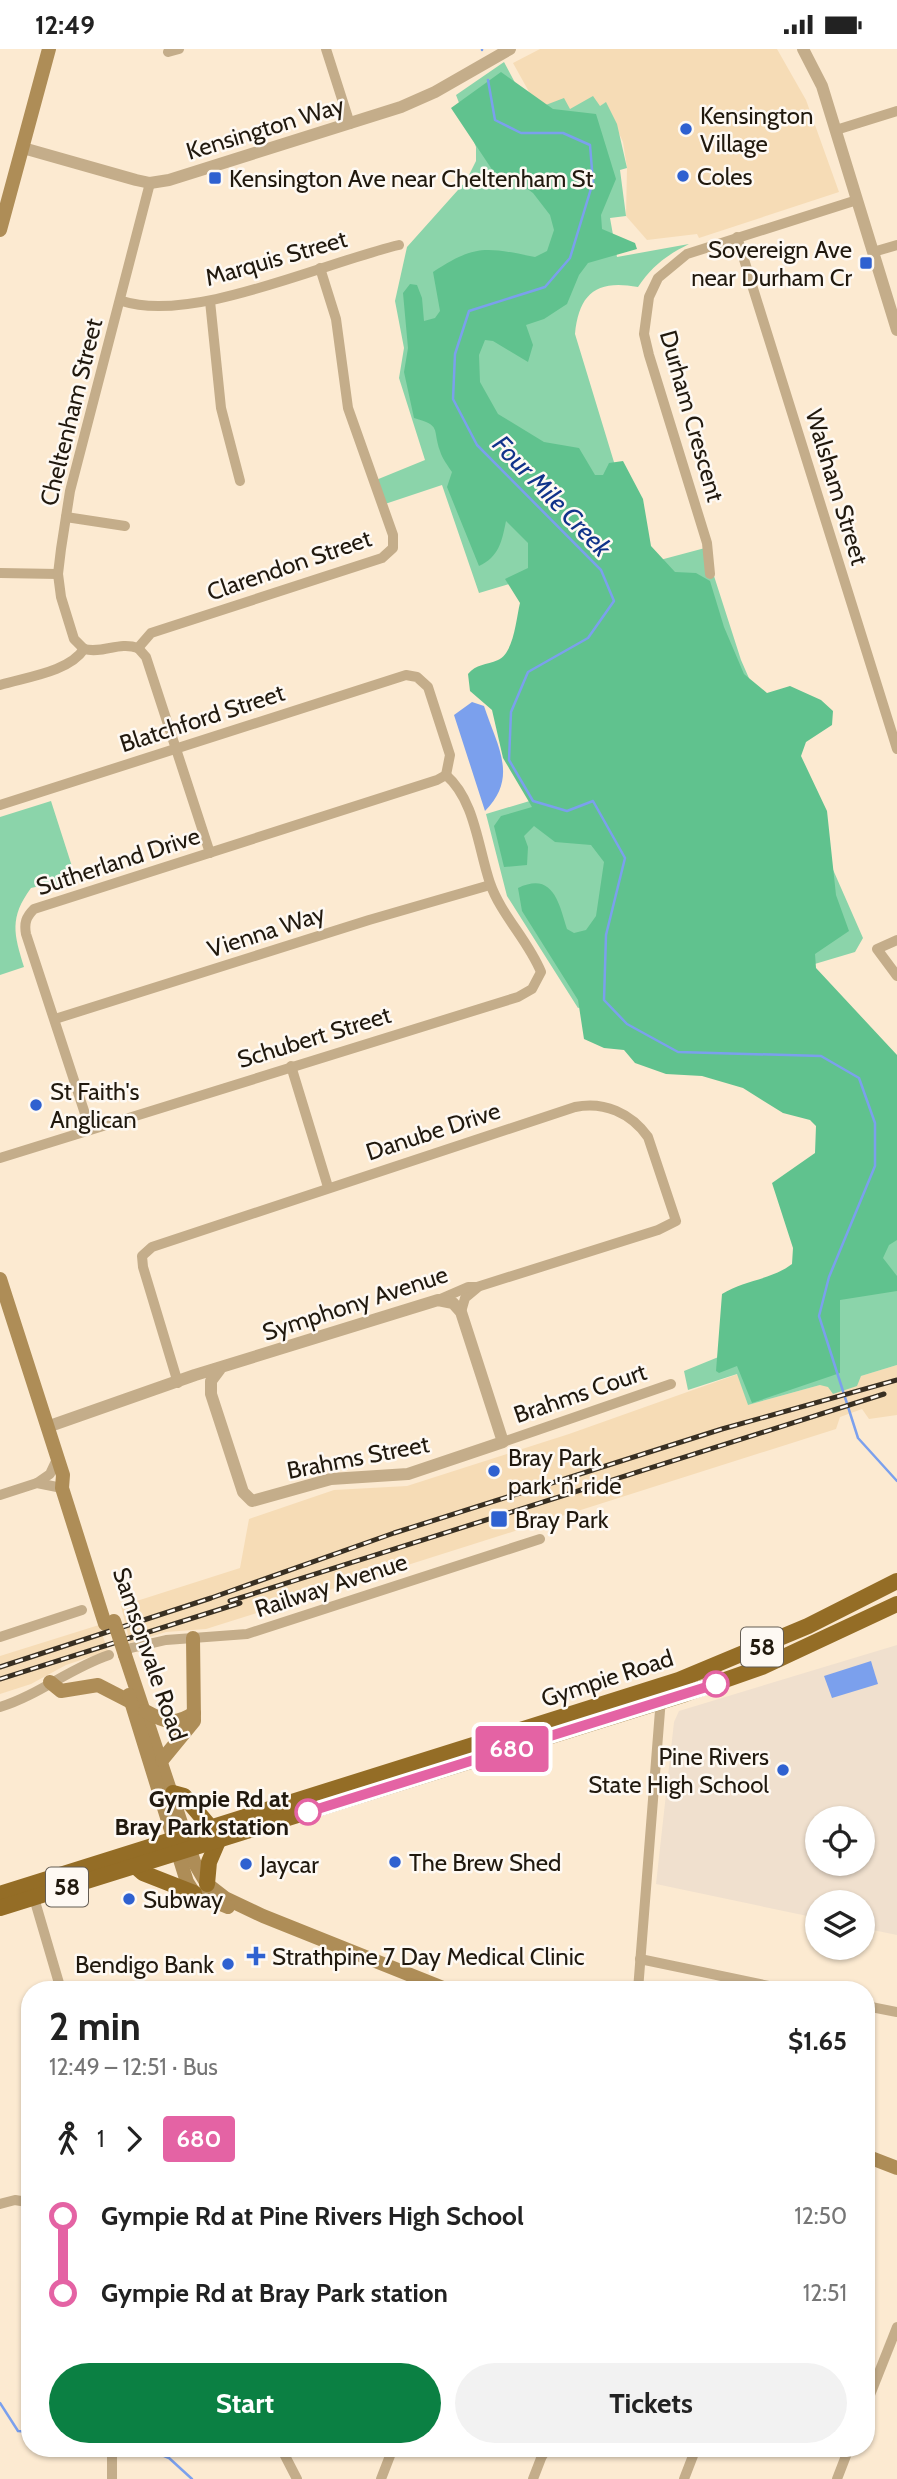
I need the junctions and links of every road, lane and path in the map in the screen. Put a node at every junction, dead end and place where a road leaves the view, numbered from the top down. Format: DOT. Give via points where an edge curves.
graph roads {
  1 [pos="49,49"];
  2 [pos="179,49"];
  3 [pos="326,49"];
  4 [pos="510,49"];
  5 [pos="803,49"];
  6 [pos="168,52"];
  7 [pos="897,111"];
  8 [pos="349,124"];
  9 [pos="836,130"];
  10 [pos="23,148"];
  11 [pos="150,183"];
  12 [pos="857,200"];
  13 [pos="0,230"];
  14 [pos="737,237"];
  15 [pos="897,244"];
  16 [pos="399,245"];
  17 [pos="873,252"];
  18 [pos="320,268"];
  19 [pos="121,300"];
  20 [pos="210,301"];
  21 [pos="897,330"];
  22 [pos="240,481"];
  23 [pos="66,517"];
  24 [pos="125,526"];
  25 [pos="0,573"];
  26 [pos="58,574"];
  27 [pos="710,574"];
  28 [pos="138,648"];
  29 [pos="84,649"];
  30 [pos="0,685"];
  31 [pos="176,748"];
  32 [pos="897,749"];
  33 [pos="446,775"];
  34 [pos="0,805"];
  35 [pos="210,853"];
  36 [pos="490,885"];
  37 [pos="897,940"];
  38 [pos="897,976"];
  39 [pos="55,1019"];
  40 [pos="291,1066"];
  41 [pos="90,1129"];
  42 [pos="0,1158"];
  43 [pos="328,1187"];
  44 [pos="676,1221"];
  45 [pos="0,1279"];
  46 [pos="477,1287"];
  47 [pos="438,1300"];
  48 [pos="461,1312"];
  49 [pos="220,1369"];
  50 [pos="182,1381"];
  51 [pos="671,1384"];
  52 [pos="211,1394"];
  53 [pos="47,1427"];
  54 [pos="503,1442"];
  55 [pos="58,1459"];
  56 [pos="62,1481"];
  57 [pos="37,1483"];
  58 [pos="0,1495"];
  59 [pos="540,1539"];
  60 [pos="897,1581"];
  61 [pos="897,1604"];
  62 [pos="82,1610"];
  63 [pos="0,1637"];
  64 [pos="194,1637"];
  65 [pos="120,1654"];
  66 [pos="50,1682"];
  67 [pos="660,1694"];
  68 [pos="131,1702"];
  69 [pos="0,1707"];
  70 [pos="145,1711"];
  71 [pos="194,1713"];
  72 [pos="162,1760"];
  73 [pos="173,1793"];
  74 [pos="214,1834"];
  75 [pos="182,1844"];
  76 [pos="135,1867"];
  77 [pos="200,1889"];
  78 [pos="0,1894"];
  79 [pos="33,1898"];
  80 [pos="0,1908"];
  81 [pos="640,1959"];
  82 [pos="58,1981"];
  83 [pos="413,1981"];
  84 [pos="639,1981"];
  85 [pos="745,1981"];
  86 [pos="875,2008"];
  87 [pos="897,2012"];
  88 [pos="875,2159"];
  89 [pos="897,2168"];
  90 [pos="21,2200"];
  91 [pos="0,2204"];
  92 [pos="897,2327"];
  93 [pos="877,2377"];
  94 [pos="875,2382"];
  95 [pos="112,2457"];
  96 [pos="286,2457"];
  97 [pos="390,2457"];
  98 [pos="542,2457"];
  99 [pos="693,2457"];
  100 [pos="846,2457"];
  101 [pos="111,2479"];
  102 [pos="297,2479"];
  103 [pos="381,2479"];
  104 [pos="533,2479"];
  105 [pos="684,2479"];
  106 [pos="837,2479"];
  1 -- 10 [label="main road"];
  2 -- 6 [label="street"];
  3 -- 8 [label="street"];
  4 -- 8 [label="street, Kensington Way" via="401,107"];
  5 -- 9 [label="street" via="822,86"];
  7 -- 9 [label="street"];
  8 -- 11 [label="street, Kensington Way"];
  9 -- 12 [label="street"];
  10 -- 11 [label="street, Kensington Way"];
  10 -- 13 [label="main road"];
  11 -- 19 [label="street, Cheltenham Street"];
  12 -- 14 [label="street, Durham Crescent"];
  12 -- 17 [label="street"];
  14 -- 27 [label="street, Durham Crescent" via="687,254 658,278 644,316 649,355 707,543"];
  14 -- 32 [label="street, Walsham Street"];
  15 -- 17 [label="street"];
  16 -- 18 [label="street, Marquis Street"];
  17 -- 21 [label="street"];
  18 -- 20 [label="street, Marquis Street"];
  18 -- 28 [label="street, Clarendon Street" via="336,319 348,408 393,535 393,548 382,558 151,633"];
  19 -- 20 [label="street, Marquis Street" via="151,304"];
  19 -- 23 [label="street, Cheltenham Street"];
  20 -- 22 [label="street" via="221,408"];
  23 -- 24 [label="street"];
  23 -- 26 [label="street, Cheltenham Street"];
  25 -- 26 [label="street"];
  26 -- 29 [label="street, Cheltenham Street" via="74,639"];
  28 -- 29 [label="street" via="121,644"];
  28 -- 31 [label="street" via="146,657"];
  29 -- 30 [label="street" via="78,659"];
  31 -- 33 [label="street, Blatchford Street" via="406,675 417,677 428,687 450,755"];
  31 -- 34 [label="street, Blatchford Street"];
  31 -- 35 [label="street"];
  33 -- 35 [label="street, Sutherland Drive"];
  33 -- 36 [label="street" via="462,792"];
  35 -- 39 [label="street, Sutherland Drive" via="29,914 24,926"];
  36 -- 39 [label="street, Vienna Way"];
  36 -- 40 [label="street, Schubert Street" via="541,972 532,989 519,997"];
  37 -- 38 [label="street" via="877,949"];
  39 -- 41 [label="street, Sutherland Drive"];
  40 -- 41 [label="street, Schubert Street"];
  40 -- 43 [label="street"];
  41 -- 42 [label="street"];
  43 -- 44 [label="street, Danube Drive" via="575,1107 597,1105 617,1111 648,1136"];
  43 -- 50 [label="street, Danube Drive" via="152,1247 142,1256"];
  44 -- 46 [label="street, Symphony Avenue"];
  45 -- 53 [label="main road, Samsonvale Road"];
  46 -- 47 [label="street, Symphony Avenue"];
  46 -- 48 [label="street" via="465,1298"];
  47 -- 48 [label="street" via="453,1303"];
  47 -- 49 [label="street, Symphony Avenue"];
  48 -- 54 [label="street"];
  49 -- 50 [label="street, Symphony Avenue"];
  49 -- 52 [label="street" via="211,1381"];
  50 -- 52 [label="street" via="200,1382"];
  50 -- 53 [label="street, Symphony Avenue"];
  51 -- 54 [label="street, Brahms Court"];
  52 -- 54 [label="street, Brahms Street" via="243,1492 253,1501 331,1479 408,1473"];
  53 -- 55 [label="main road, Samsonvale Road"];
  55 -- 56 [label="main road, Samsonvale Road"];
  55 -- 57 [label="street" via="50,1474"];
  56 -- 57 [label="street"];
  56 -- 65 [label="main road, Samsonvale Road, bridge" via="71,1485"];
  57 -- 58 [label="street"];
  59 -- 64 [label="street, Railway Avenue" via="262,1629 235,1636"];
  60 -- 67 [label="highway, Gympie Road / 58"];
  61 -- 67 [label="highway, Gympie Road / 58" via="762,1667"];
  62 -- 63 [label="street"];
  64 -- 65 [label="street, Railway Avenue"];
  64 -- 71 [label="main road"];
  65 -- 66 [label="street, Railway Avenue"];
  65 -- 68 [label="main road, Samsonvale Road"];
  65 -- 70 [label="main road, Samsonvale Road"];
  66 -- 68 [label="main road" via="61,1691 105,1686"];
  66 -- 69 [label="street, Railway Avenue"];
  67 -- 74 [label="highway, Gympie Road / 58"];
  67 -- 81 [label="street"];
  68 -- 75 [label="main road, Samsonvale Road"];
  70 -- 71 [label="main road" via="176,1723"];
  70 -- 72 [label="main road, Samsonvale Road"];
  71 -- 72 [label="main road" via="191,1728"];
  72 -- 73 [label="main road, Samsonvale Road"];
  73 -- 74 [label="highway" via="184,1796"];
  73 -- 75 [label="main road, Samsonvale Road"];
  74 -- 75 [label="highway, Gympie Road / 58"];
  74 -- 77 [label="highway"];
  75 -- 76 [label="highway, Gympie Road / 58"];
  75 -- 77 [label="main road"];
  75 -- 78 [label="highway, Gympie Road / 58"];
  76 -- 77 [label="highway"];
  76 -- 79 [label="highway, Gympie Road / 58"];
  77 -- 83 [label="main road" via="248,1915 262,1916"];
  79 -- 80 [label="highway, Gympie Road / 58"];
  79 -- 82 [label="street"];
  81 -- 84 [label="street"];
  81 -- 85 [label="street"];
  86 -- 87 [label="street"];
  88 -- 89 [label="main road"];
  90 -- 91 [label="street"];
  92 -- 93 [label="street"];
  93 -- 94 [label="street"];
  95 -- 101 [label="street"];
  96 -- 102 [label="street"];
  97 -- 103 [label="street"];
  98 -- 104 [label="street"];
  99 -- 105 [label="street"];
  100 -- 106 [label="street"];
}
